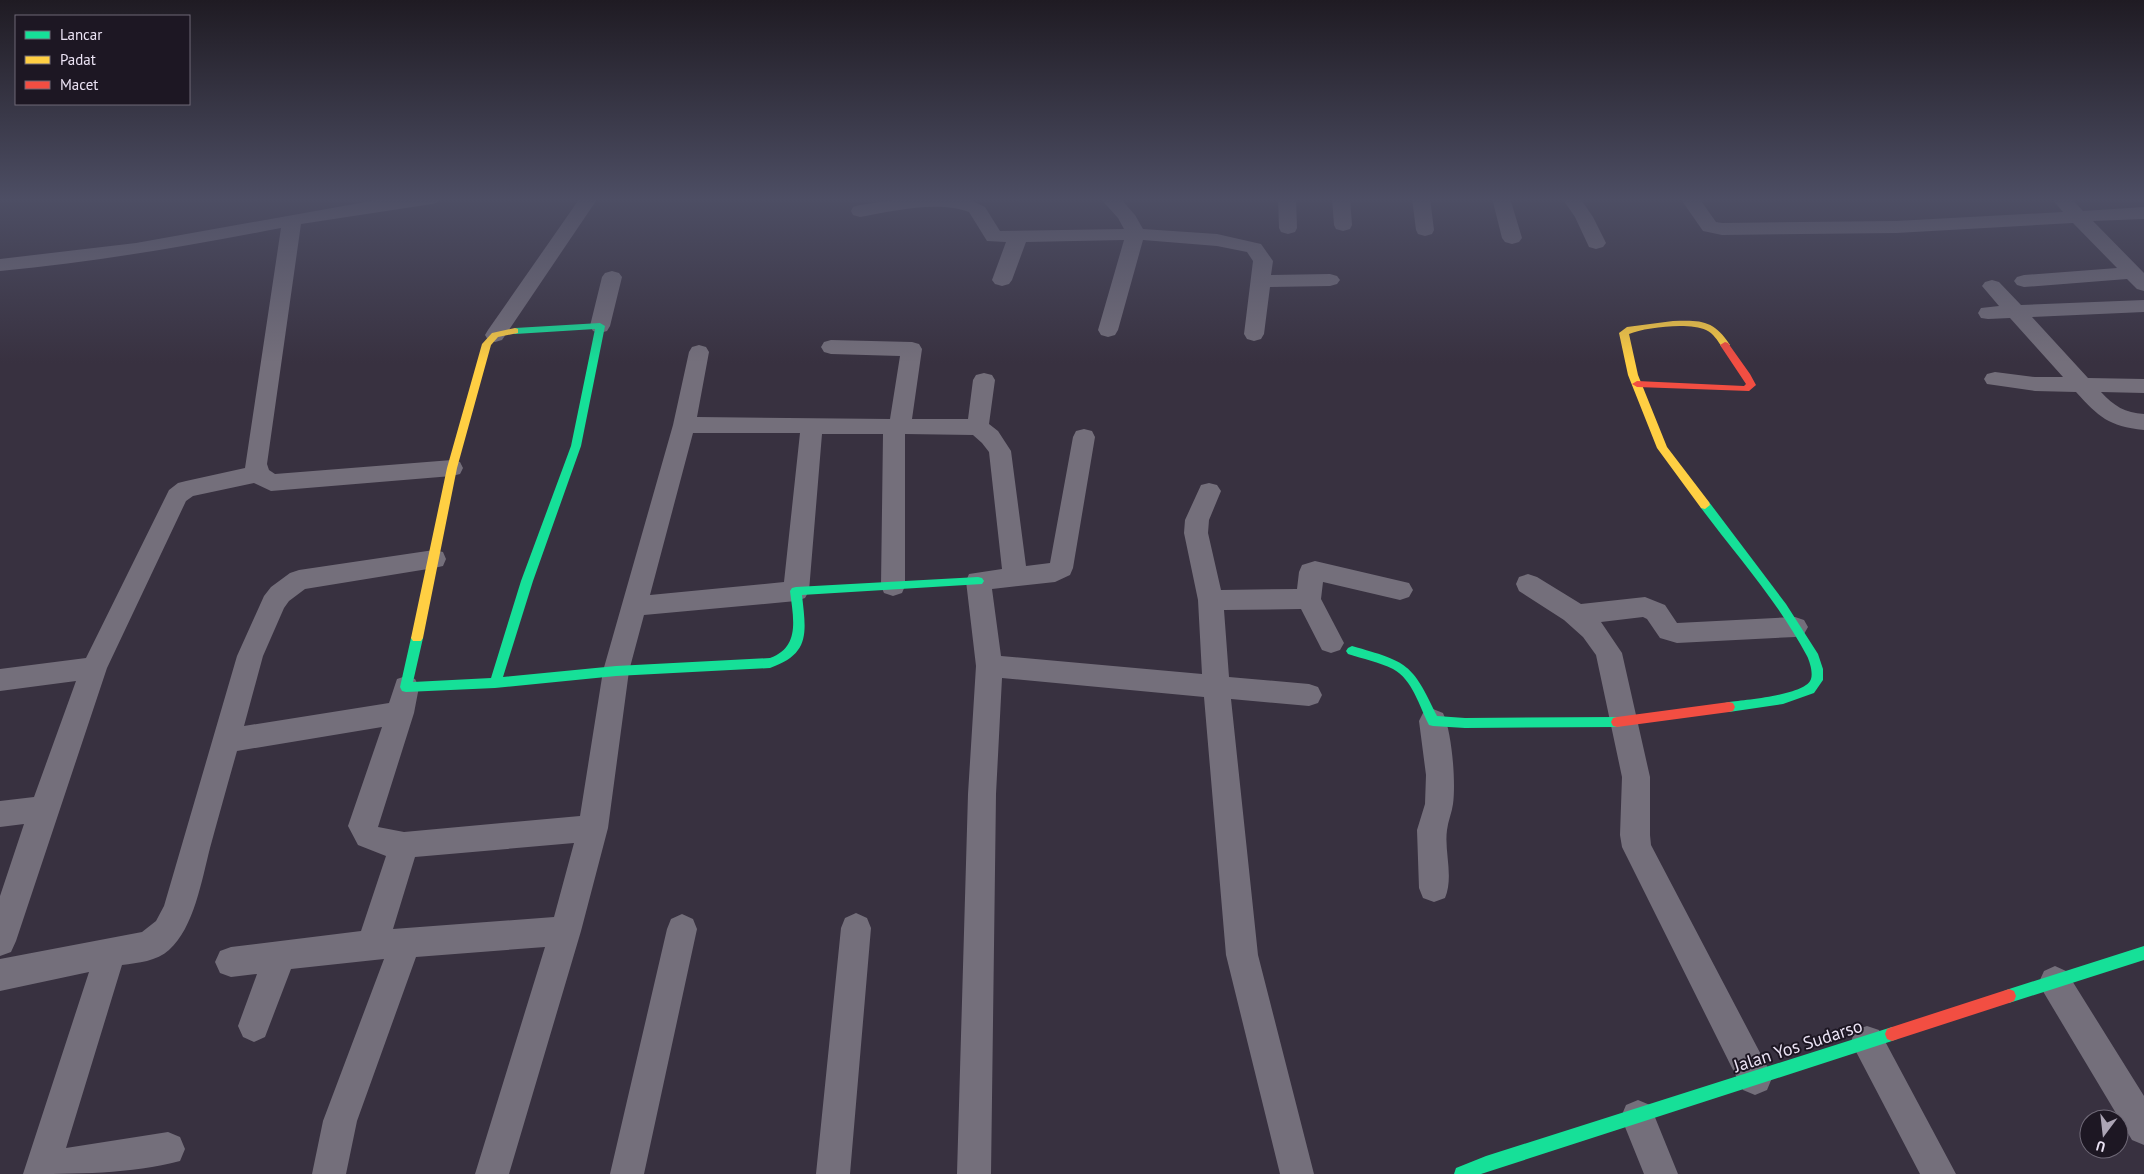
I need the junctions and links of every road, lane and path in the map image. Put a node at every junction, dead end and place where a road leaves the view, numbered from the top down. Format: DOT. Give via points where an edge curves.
graph roads {
  1 [pos="112,253"];
  2 [pos="287,253"];
  3 [pos="551,253"];
  4 [pos="1012,253"];
  5 [pos="1130,253"];
  6 [pos="1259,253"];
  7 [pos="2113,253"];
  8 [pos="0,265"];
  9 [pos="612,277"];
  10 [pos="2138,279"];
  11 [pos="1002,280"];
  12 [pos="1330,280"];
  13 [pos="2024,281"];
  14 [pos="1260,282"];
  15 [pos="1992,286"];
  16 [pos="2144,306"];
  17 [pos="2015,312"];
  18 [pos="1988,313"];
  19 [pos="600,326"];
  20 [pos="1108,330"];
  21 [pos="1254,334"];
  22 [pos="495,335"];
  23 [pos="831,347"];
  24 [pos="699,352"];
  25 [pos="1995,378"];
  26 [pos="984,380"];
  27 [pos="1637,384"];
  28 [pos="2081,385"];
  29 [pos="2144,386"];
  30 [pos="2144,422"];
  31 [pos="684,425"];
  32 [pos="812,425"];
  33 [pos="897,427"];
  34 [pos="978,427"];
  35 [pos="1084,437"];
  36 [pos="452,468"];
  37 [pos="258,474"];
  38 [pos="1209,491"];
  39 [pos="434,559"];
  40 [pos="1014,576"];
  41 [pos="978,581"];
  42 [pos="1528,584"];
  43 [pos="893,586"];
  44 [pos="1400,590"];
  45 [pos="796,591"];
  46 [pos="1308,599"];
  47 [pos="1211,600"];
  48 [pos="634,606"];
  49 [pos="1576,615"];
  50 [pos="1795,627"];
  51 [pos="1341,647"];
  52 [pos="989,666"];
  53 [pos="94,668"];
  54 [pos="616,671"];
  55 [pos="0,680"];
  56 [pos="495,683"];
  57 [pos="1216,686"];
  58 [pos="1309,695"];
  59 [pos="403,700"];
  60 [pos="1433,721"];
  61 [pos="1623,722"];
  62 [pos="225,741"];
  63 [pos="44,808"];
  64 [pos="0,814"];
  65 [pos="593,828"];
  66 [pos="404,845"];
  67 [pos="1434,888"];
  68 [pos="856,928"];
  69 [pos="682,930"];
  70 [pos="566,931"];
  71 [pos="0,941"];
  72 [pos="406,942"];
  73 [pos="372,945"];
  74 [pos="111,952"];
  75 [pos="2144,953"];
  76 [pos="280,955"];
  77 [pos="231,962"];
  78 [pos="0,975"];
  79 [pos="2055,982"];
  80 [pos="254,1026"];
  81 [pos="1867,1042"];
  82 [pos="1755,1078"];
  83 [pos="1638,1117"];
  84 [pos="2144,1128"];
  85 [pos="168,1149"];
  86 [pos="1479,1171"];
  87 [pos="41,1172"];
  88 [pos="329,1174"];
  89 [pos="492,1174"];
  90 [pos="627,1174"];
  91 [pos="833,1174"];
  92 [pos="974,1174"];
  93 [pos="1297,1174"];
  94 [pos="1662,1174"];
  95 [pos="1939,1174"];
  1 -- 8 [label="street"];
  2 -- 37 [label="street" via="256,464"];
  3 -- 22 [label="street"];
  4 -- 11 [label="street"];
  5 -- 20 [label="street"];
  6 -- 14 [label="street" via="1263,261"];
  7 -- 10 [label="street"];
  9 -- 19 [label="street"];
  10 -- 13 [label="street"];
  12 -- 14 [label="street"];
  14 -- 21 [label="street"];
  15 -- 17 [label="street"];
  16 -- 17 [label="street"];
  17 -- 18 [label="street"];
  17 -- 28 [label="street"];
  19 -- 22 [label="main road" via="535,328"];
  19 -- 56 [label="main road" via="576,446 527,581"];
  22 -- 36 [label="main road" via="487,344"];
  23 -- 33 [label="street" via="912,349"];
  24 -- 31 [label="street"];
  25 -- 28 [label="street" via="2035,384"];
  26 -- 34 [label="street"];
  27 -- 27 [label="main road" via="1624,331 1690,323 1716,332 1751,385 1740,389"];
  27 -- 50 [label="main road" via="1662,448"];
  28 -- 29 [label="street"];
  28 -- 30 [label="street" via="2115,417"];
  31 -- 32 [label="street"];
  31 -- 48 [label="street"];
  32 -- 33 [label="street"];
  32 -- 45 [label="street"];
  33 -- 34 [label="street"];
  33 -- 43 [label="street"];
  34 -- 40 [label="street" via="1000,451"];
  35 -- 40 [label="street" via="1061,568 1055,572"];
  36 -- 37 [label="street" via="272,483"];
  36 -- 39 [label="main road"];
  37 -- 53 [label="street" via="186,489 177,496"];
  38 -- 47 [label="street" via="1197,520 1196,532"];
  39 -- 59 [label="main road"];
  39 -- 62 [label="street" via="299,580 280,594 250,656"];
  40 -- 41 [label="street"];
  41 -- 43 [label="main road"];
  41 -- 52 [label="street"];
  42 -- 49 [label="street"];
  43 -- 45 [label="main road"];
  44 -- 46 [label="street" via="1314,570 1310,572"];
  45 -- 48 [label="street"];
  45 -- 54 [label="main road" via="798,642 786,658 770,663"];
  46 -- 47 [label="street"];
  46 -- 51 [label="street"];
  47 -- 57 [label="street"];
  48 -- 54 [label="street"];
  49 -- 50 [label="street" via="1645,607 1656,612 1669,631 1677,634"];
  49 -- 61 [label="street" via="1599,635 1609,653"];
  50 -- 61 [label="main road" via="1814,657 1817,669 1817,680 1810,689 1783,699"];
  51 -- 60 [label="main road" via="1404,668 1414,680"];
  52 -- 57 [label="street"];
  52 -- 92 [label="street" via="982,794"];
  53 -- 55 [label="street"];
  53 -- 63 [label="street"];
  54 -- 56 [label="main road"];
  54 -- 65 [label="street"];
  56 -- 59 [label="main road"];
  57 -- 58 [label="street"];
  57 -- 93 [label="street" via="1242,955"];
  59 -- 62 [label="street"];
  59 -- 66 [label="street" via="364,826 368,836"];
  60 -- 61 [label="main road"];
  60 -- 67 [label="street" via="1440,775 1439,804 1432,830"];
  61 -- 82 [label="street" via="1636,777 1637,846"];
  62 -- 74 [label="street" via="178,910 167,931 144,947"];
  63 -- 64 [label="street"];
  63 -- 71 [label="street"];
  65 -- 66 [label="street"];
  65 -- 70 [label="street"];
  66 -- 73 [label="street"];
  68 -- 91 [label="street"];
  69 -- 90 [label="street"];
  70 -- 72 [label="street"];
  70 -- 89 [label="street"];
  72 -- 73 [label="street"];
  72 -- 88 [label="street" via="340,1121"];
  73 -- 76 [label="street"];
  74 -- 78 [label="street"];
  74 -- 87 [label="street"];
  75 -- 79 [label="main road, Jalan Yos Sudarso"];
  76 -- 77 [label="street"];
  76 -- 80 [label="street"];
  79 -- 81 [label="main road, Jalan Yos Sudarso"];
  79 -- 84 [label="street"];
  81 -- 82 [label="main road, Jalan Yos Sudarso"];
  81 -- 95 [label="street"];
  82 -- 83 [label="main road, Jalan Yos Sudarso"];
  83 -- 86 [label="main road, Jalan Yos Sudarso"];
  83 -- 94 [label="street"];
  85 -- 87 [label="street"];
}
